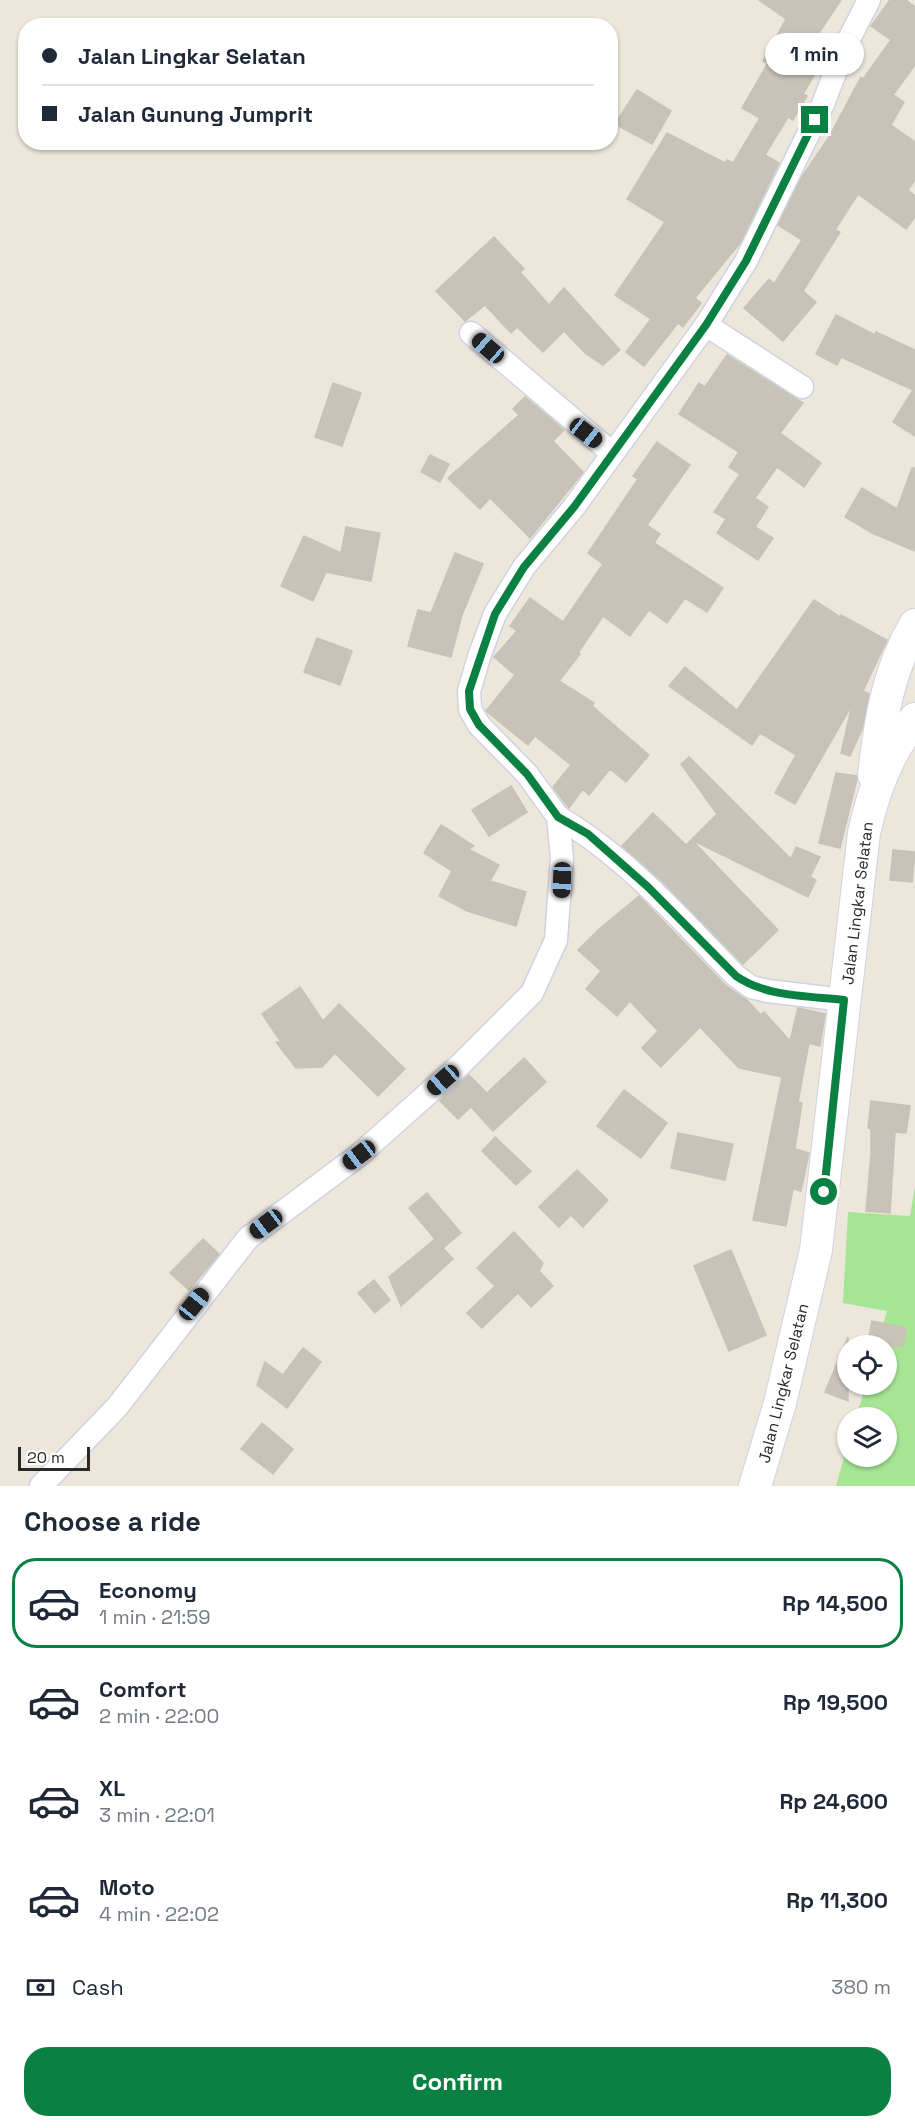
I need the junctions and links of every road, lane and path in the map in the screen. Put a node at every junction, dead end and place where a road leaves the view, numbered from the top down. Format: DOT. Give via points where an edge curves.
graph roads {
  1 [pos="869,0"];
  2 [pos="706,325"];
  3 [pos="471,333"];
  4 [pos="802,387"];
  5 [pos="612,453"];
  6 [pos="915,625"];
  7 [pos="915,719"];
  8 [pos="872,799"];
  9 [pos="558,817"];
  10 [pos="844,1000"];
  11 [pos="41,1486"];
  12 [pos="755,1486"];
  1 -- 2 [label="street" via="845,47 823,105 746,261"];
  2 -- 4 [label="street"];
  2 -- 5 [label="street"];
  3 -- 5 [label="street"];
  5 -- 9 [label="street" via="524,567 495,614 469,691 470,709 479,725 527,774"];
  6 -- 8 [label="street" via="899,652 883,708"];
  7 -- 8 [label="street, Jalan Lingkar Selatan" via="886,765"];
  8 -- 10 [label="street, Jalan Lingkar Selatan" via="864,833"];
  9 -- 10 [label="street" via="597,842 751,987"];
  9 -- 11 [label="street" via="562,858 556,940 532,993 460,1065 359,1155 248,1238 117,1407"];
  10 -- 12 [label="street, Jalan Lingkar Selatan" via="816,1250 780,1403"];
}
